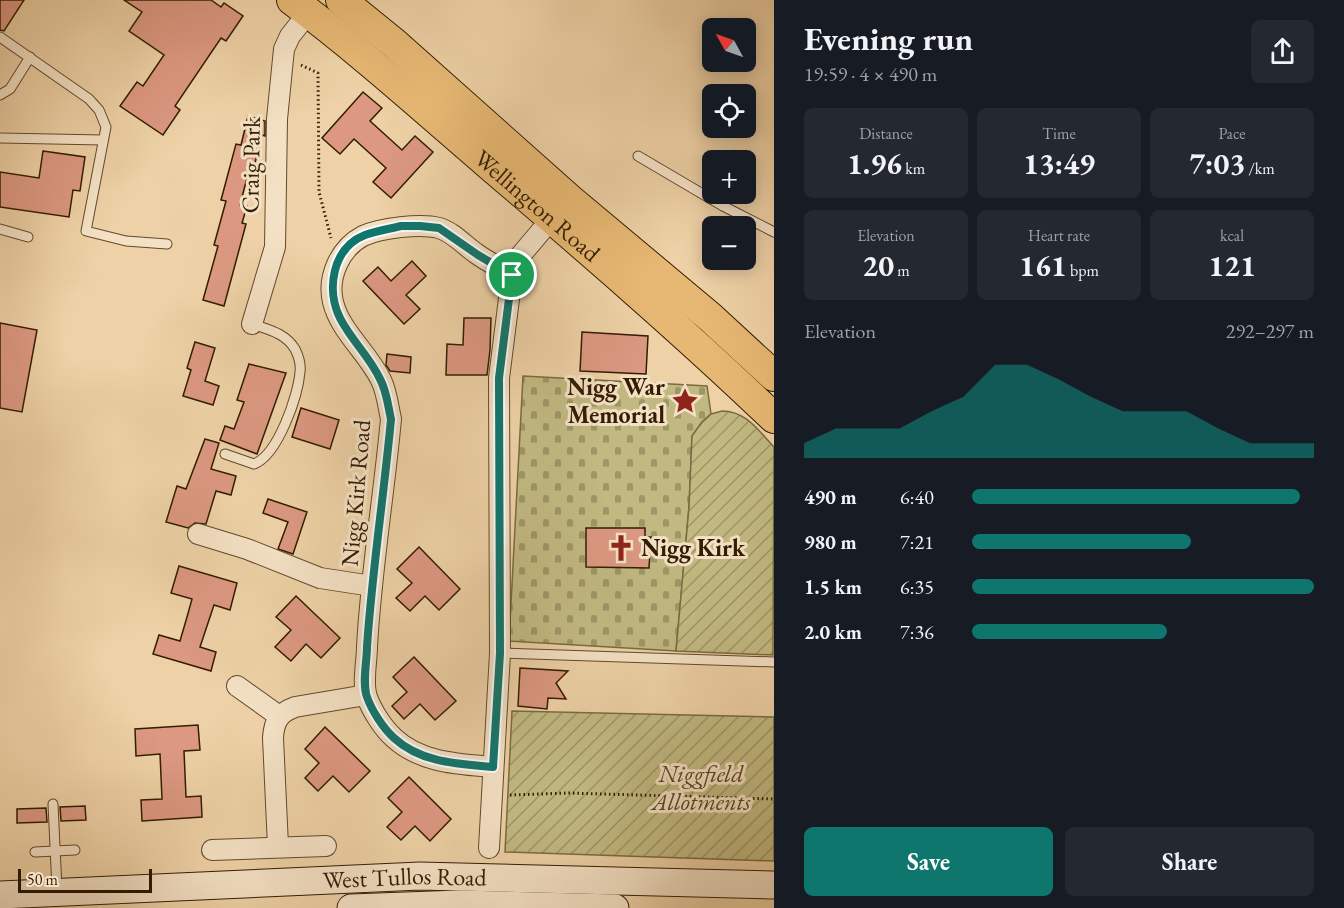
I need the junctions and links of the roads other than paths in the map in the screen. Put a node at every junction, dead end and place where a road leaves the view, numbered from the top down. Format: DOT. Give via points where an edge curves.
graph roads {
  1 [pos="341,0"];
  2 [pos="300,6"];
  3 [pos="0,37"];
  4 [pos="30,57"];
  5 [pos="0,96"];
  6 [pos="0,138"];
  7 [pos="103,140"];
  8 [pos="638,156"];
  9 [pos="560,208"];
  10 [pos="0,229"];
  11 [pos="774,232"];
  12 [pos="28,237"];
  13 [pos="167,244"];
  14 [pos="512,275"];
  15 [pos="252,324"];
  16 [pos="774,376"];
  17 [pos="774,418"];
  18 [pos="225,454"];
  19 [pos="198,534"];
  20 [pos="372,586"];
  21 [pos="500,653"];
  22 [pos="774,662"];
  23 [pos="237,686"];
  24 [pos="366,695"];
  25 [pos="279,716"];
  26 [pos="493,767"];
  27 [pos="53,804"];
  28 [pos="278,846"];
  29 [pos="326,846"];
  30 [pos="489,848"];
  31 [pos="75,850"];
  32 [pos="212,850"];
  33 [pos="56,851"];
  34 [pos="34,852"];
  35 [pos="774,885"];
  36 [pos="58,892"];
  37 [pos="0,895"];
  38 [pos="351,908"];
  39 [pos="615,908"];
  1 -- 9 [label="main road, Wellington Road" via="395,44"];
  2 -- 9 [label="main road, Wellington Road"];
  2 -- 15 [label="street, Craig Park" via="283,57 276,119 275,247"];
  3 -- 4 [label="lane"];
  4 -- 5 [label="lane" via="10,89"];
  4 -- 7 [label="lane" via="99,110 106,128"];
  6 -- 7 [label="lane"];
  7 -- 13 [label="lane" via="86,231 126,241"];
  8 -- 11 [label="lane"];
  9 -- 14 [label="street" via="520,256"];
  9 -- 16 [label="main road, Wellington Road" via="710,317"];
  9 -- 17 [label="main road, Wellington Road"];
  10 -- 12 [label="lane"];
  14 -- 20 [label="street, Nigg Kirk Road" via="445,231 420,226 401,226 363,236 351,245 334,271 333,303 381,380 391,419"];
  14 -- 21 [label="street" via="499,378"];
  15 -- 18 [label="lane" via="282,334 296,350 300,371 289,414 261,461 254,464"];
  19 -- 20 [label="street, Nigg Kirk Road" via="320,578"];
  20 -- 24 [label="street, Nigg Kirk Road"];
  21 -- 22 [label="lane"];
  21 -- 26 [label="street"];
  23 -- 25 [label="street"];
  24 -- 25 [label="street" via="295,707"];
  24 -- 26 [label="street" via="381,723 408,748 442,762"];
  25 -- 28 [label="street" via="273,738"];
  26 -- 30 [label="street"];
  27 -- 33 [label="lane"];
  28 -- 29 [label="street"];
  28 -- 32 [label="street"];
  31 -- 33 [label="lane"];
  33 -- 34 [label="lane"];
  33 -- 36 [label="lane"];
  35 -- 36 [label="main road, West Tullos Road" via="420,876"];
  36 -- 37 [label="main road, West Tullos Road"];
  38 -- 39 [label="main road, West Tullos Road" via="470,904"];
}
